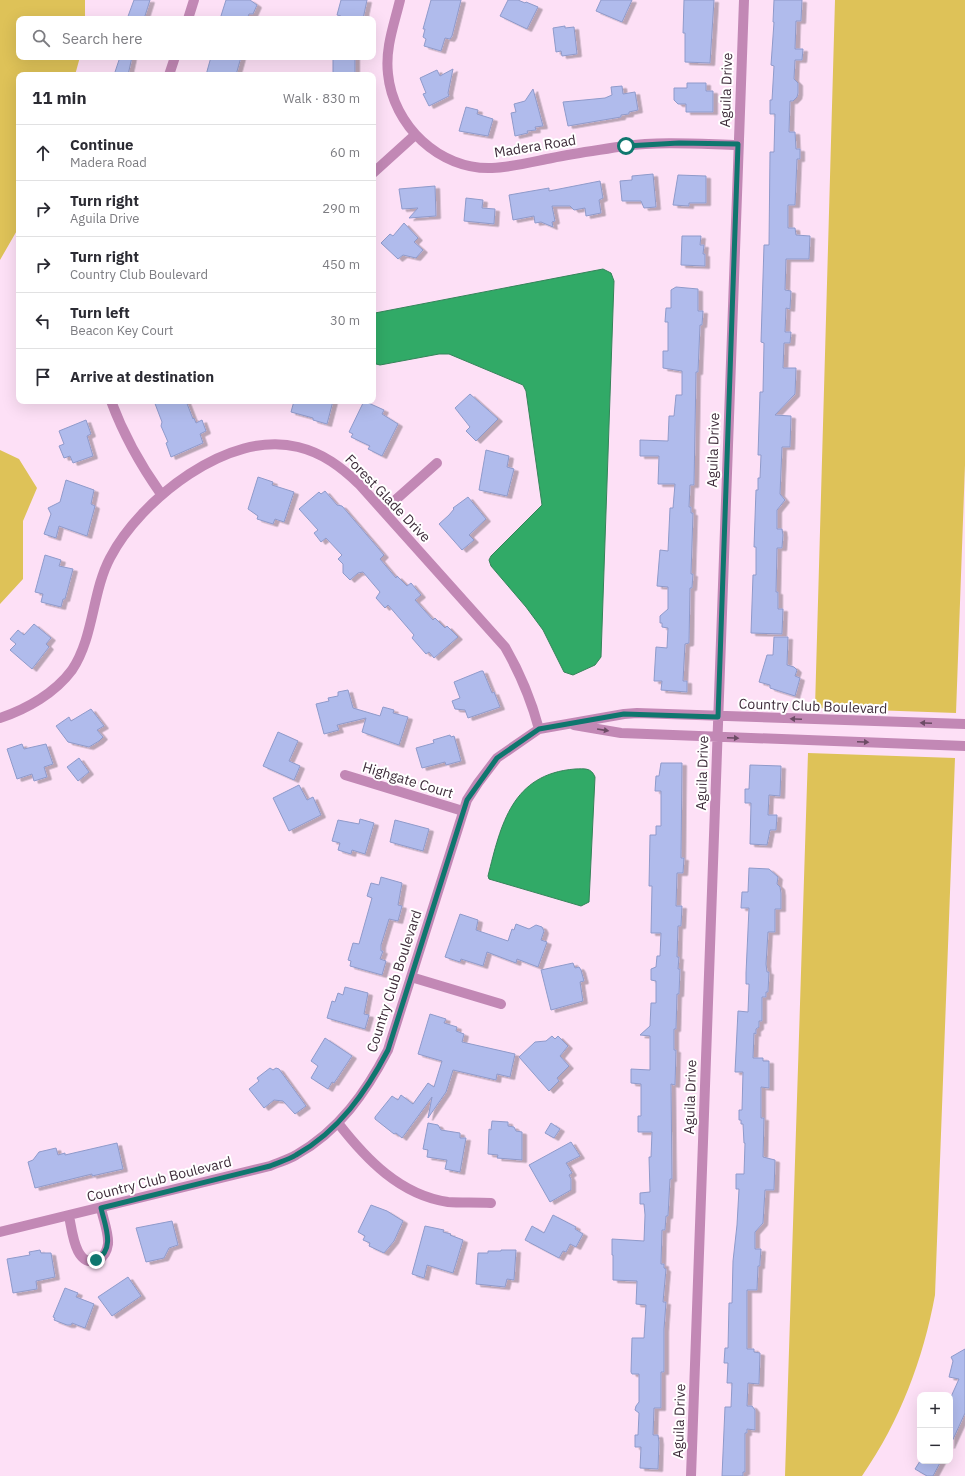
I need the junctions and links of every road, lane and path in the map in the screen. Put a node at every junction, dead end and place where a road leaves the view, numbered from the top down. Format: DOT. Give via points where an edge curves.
graph roads {
  1 [pos="194,0"];
  2 [pos="400,0"];
  3 [pos="744,0"];
  4 [pos="189,16"];
  5 [pos="174,60"];
  6 [pos="170,72"];
  7 [pos="415,135"];
  8 [pos="738,144"];
  9 [pos="376,170"];
  10 [pos="112,404"];
  11 [pos="437,463"];
  12 [pos="161,494"];
  13 [pos="383,511"];
  14 [pos="718,717"];
  15 [pos="0,718"];
  16 [pos="565,724"];
  17 [pos="965,724"];
  18 [pos="539,729"];
  19 [pos="717,737"];
  20 [pos="965,746"];
  21 [pos="344,776"];
  22 [pos="464,811"];
  23 [pos="411,977"];
  24 [pos="501,1004"];
  25 [pos="338,1123"];
  26 [pos="490,1203"];
  27 [pos="101,1208"];
  28 [pos="69,1216"];
  29 [pos="0,1232"];
  30 [pos="691,1476"];
  1 -- 4 [label="street"];
  2 -- 7 [label="street, Madera Road" via="388,42 388,74 397,108"];
  3 -- 8 [label="street, Aguila Drive"];
  5 -- 6 [label="street"];
  7 -- 8 [label="street, Madera Road" via="438,154 454,161 492,168 626,146 679,143"];
  7 -- 9 [label="street"];
  8 -- 14 [label="street, Aguila Drive"];
  10 -- 12 [label="street" via="126,439"];
  11 -- 13 [label="street"];
  12 -- 13 [label="street, Forest Glade Drive" via="192,472 226,455 249,447 273,444 297,446 321,454 341,467"];
  12 -- 15 [label="street, Forest Glade Drive" via="123,535 109,560 84,647 72,670 42,697 20,711"];
  13 -- 18 [label="street, Forest Glade Drive" via="505,647 525,686"];
  14 -- 16 [label="street, Country Club Boulevard" via="630,713"];
  17 -- 14 [label="street, Country Club Boulevard, one-way"];
  14 -- 19 [label="street, Aguila Drive"];
  16 -- 18 [label="street, Country Club Boulevard"];
  16 -- 19 [label="street, Country Club Boulevard, one-way" via="621,733"];
  18 -- 22 [label="street, Country Club Boulevard" via="497,758 467,800"];
  19 -- 20 [label="street, Country Club Boulevard, one-way"];
  19 -- 30 [label="street, Aguila Drive"];
  21 -- 22 [label="street, Highgate Court"];
  22 -- 23 [label="street, Country Club Boulevard"];
  23 -- 24 [label="street"];
  23 -- 25 [label="street, Country Club Boulevard" via="388,1050 372,1082"];
  25 -- 26 [label="street" via="369,1160 407,1188 447,1202"];
  25 -- 27 [label="street, Country Club Boulevard" via="296,1155 270,1166"];
  27 -- 28 [label="street, Country Club Boulevard"];
  27 -- 28 [label="street" via="108,1242 103,1256 96,1260 81,1257 76,1250"];
  28 -- 29 [label="street, Country Club Boulevard"];
}
